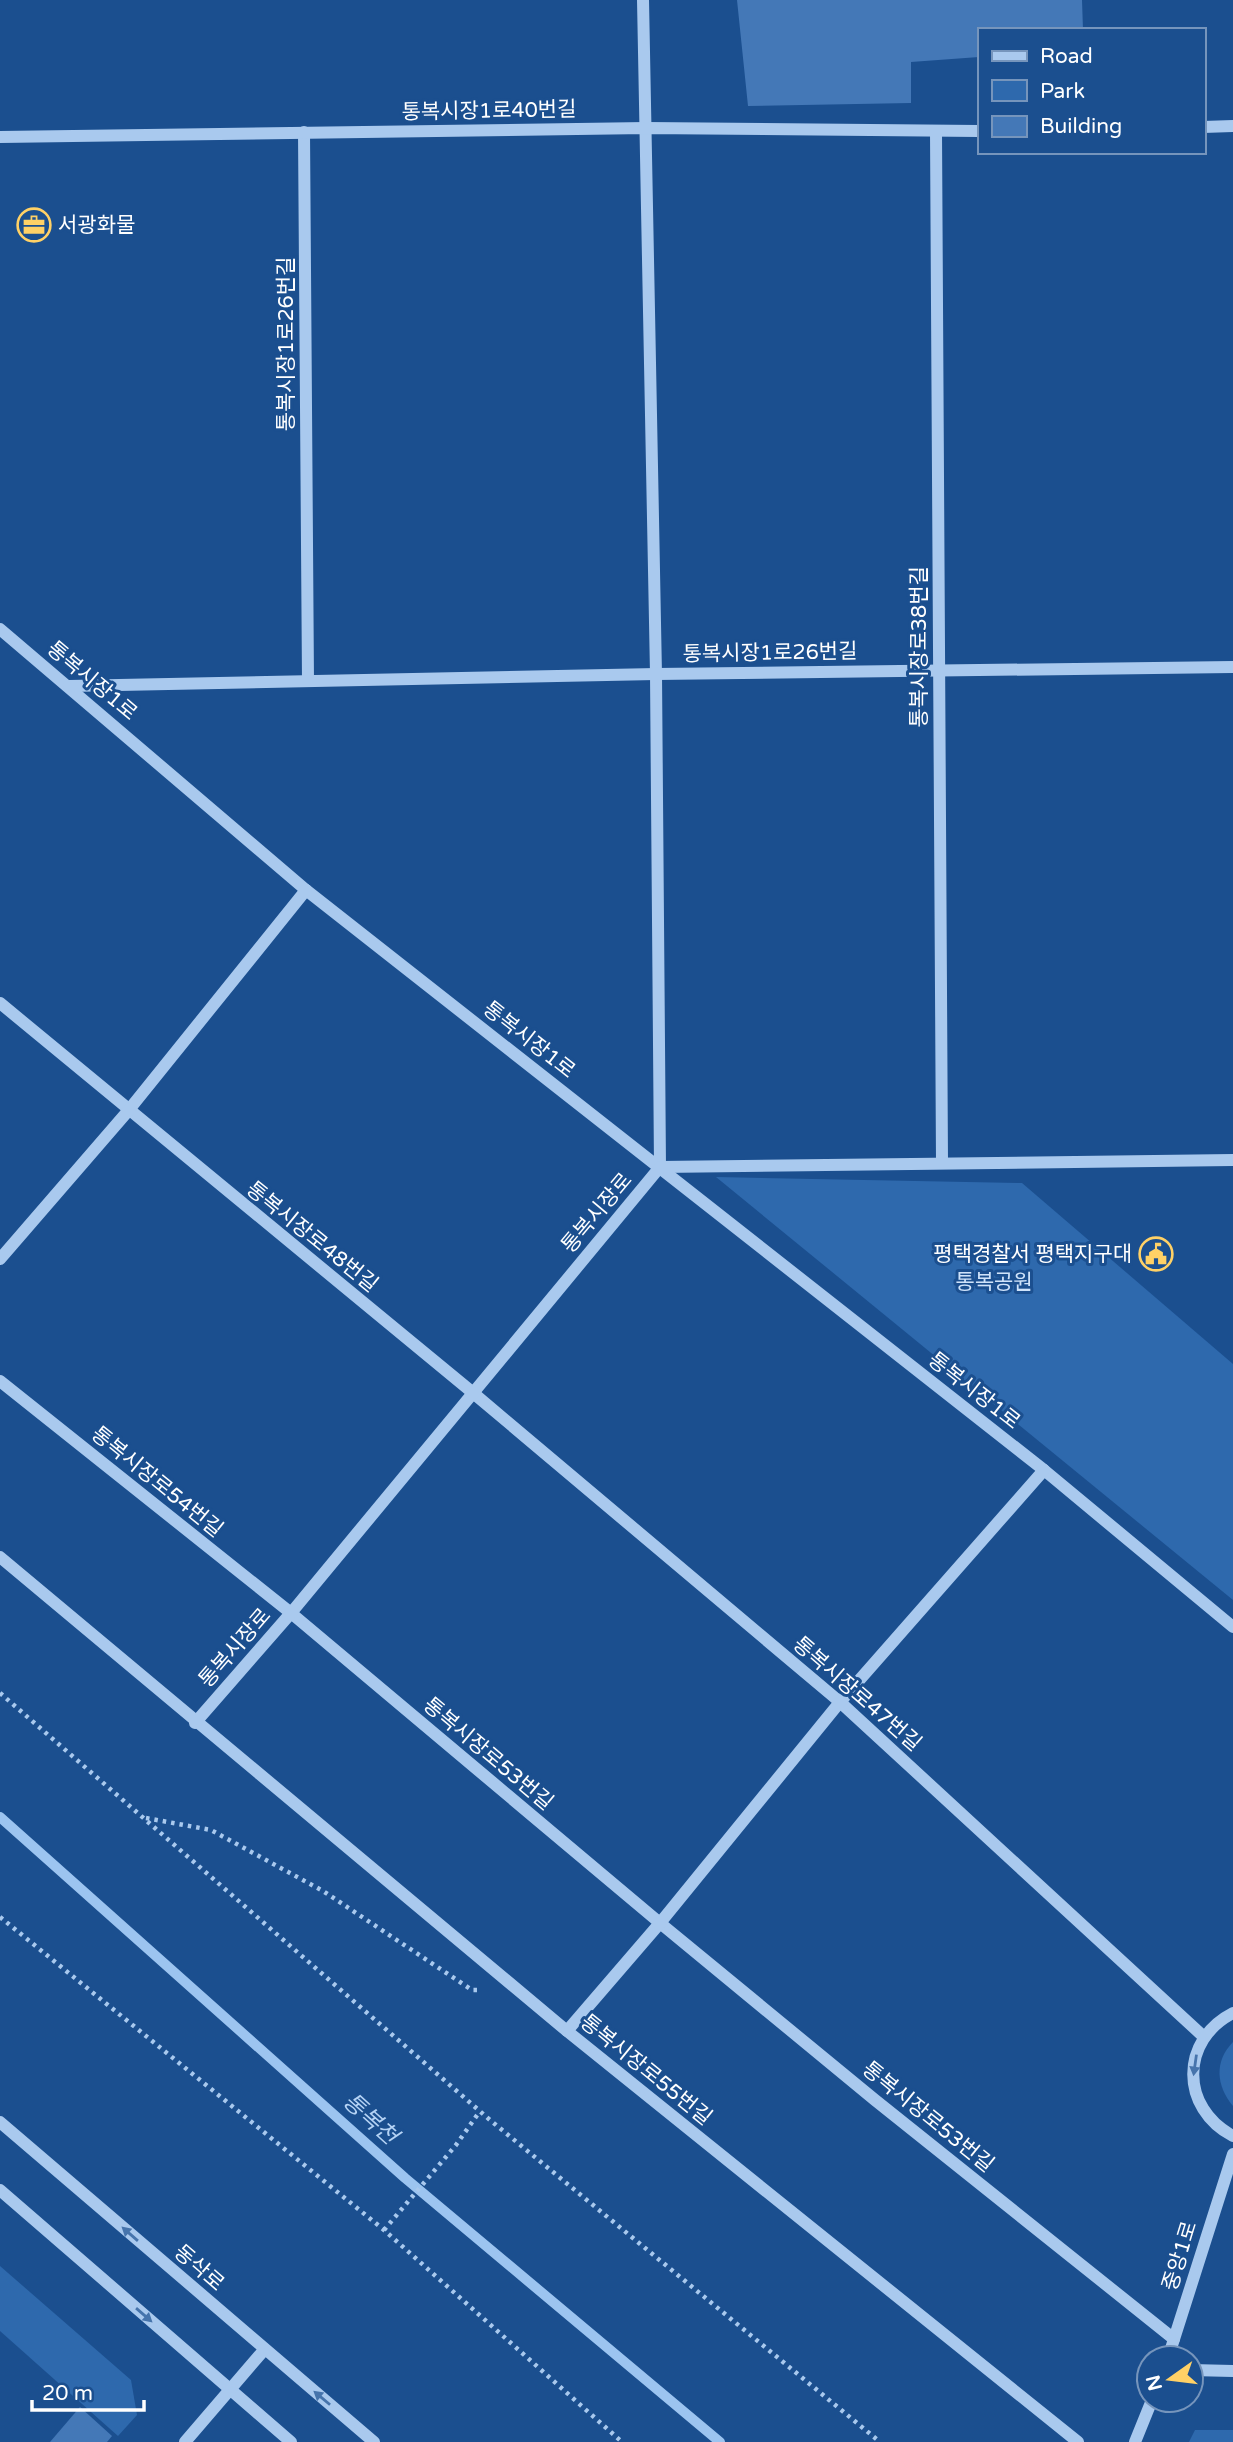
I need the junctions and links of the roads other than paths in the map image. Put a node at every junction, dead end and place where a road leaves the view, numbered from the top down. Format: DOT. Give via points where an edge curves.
graph roads {
  1 [pos="643,0"];
  2 [pos="1233,126"];
  3 [pos="1205,127"];
  4 [pos="646,128"];
  5 [pos="978,131"];
  6 [pos="304,132"];
  7 [pos="936,132"];
  8 [pos="0,137"];
  9 [pos="0,629"];
  10 [pos="1233,667"];
  11 [pos="939,670"];
  12 [pos="656,674"];
  13 [pos="308,681"];
  14 [pos="69,686"];
  15 [pos="306,890"];
  16 [pos="0,1003"];
  17 [pos="128,1111"];
  18 [pos="1233,1160"];
  19 [pos="942,1162"];
  20 [pos="660,1167"];
  21 [pos="0,1259"];
  22 [pos="0,1381"];
  23 [pos="472,1392"];
  24 [pos="1044,1470"];
  25 [pos="0,1557"];
  26 [pos="291,1613"];
  27 [pos="1233,1627"];
  28 [pos="840,1702"];
  29 [pos="195,1723"];
  30 [pos="660,1923"];
  31 [pos="1233,2013"];
  32 [pos="567,2031"];
  33 [pos="1204,2037"];
  34 [pos="0,2122"];
  35 [pos="1233,2136"];
  36 [pos="1230,2160"];
  37 [pos="0,2190"];
  38 [pos="1174,2339"];
  39 [pos="1172,2344"];
  40 [pos="264,2350"];
  41 [pos="1205,2370"];
  42 [pos="1233,2371"];
  43 [pos="231,2390"];
  44 [pos="1146,2414"];
  45 [pos="185,2442"];
  46 [pos="291,2442"];
  47 [pos="374,2442"];
  48 [pos="1078,2442"];
  49 [pos="1135,2442"];
  1 -- 4 [label="street"];
  2 -- 3 [label="street"];
  4 -- 6 [label="street, 통복시장1로40번길"];
  4 -- 7 [label="street, 통복시장1로40번길"];
  4 -- 12 [label="street"];
  5 -- 7 [label="street, 통복시장1로40번길"];
  6 -- 8 [label="street, 통복시장1로40번길"];
  6 -- 13 [label="street, 통복시장1로26번길"];
  7 -- 11 [label="street, 통복시장로38번길"];
  9 -- 14 [label="street, 통복시장1로"];
  10 -- 11 [label="street, 통복시장1로26번길"];
  11 -- 12 [label="street, 통복시장1로26번길"];
  11 -- 19 [label="street, 통복시장로38번길"];
  12 -- 13 [label="street, 통복시장1로26번길"];
  12 -- 20 [label="street"];
  13 -- 14 [label="street, 통복시장1로26번길"];
  14 -- 15 [label="street, 통복시장1로"];
  15 -- 17 [label="street"];
  15 -- 20 [label="street, 통복시장1로"];
  16 -- 17 [label="street, 통복시장로48번길"];
  17 -- 21 [label="street"];
  17 -- 23 [label="street, 통복시장로48번길"];
  18 -- 19 [label="street, 통복시장로"];
  19 -- 20 [label="street, 통복시장로"];
  20 -- 23 [label="street, 통복시장로"];
  20 -- 24 [label="street, 통복시장1로"];
  22 -- 26 [label="street, 통복시장로54번길"];
  23 -- 26 [label="street, 통복시장로"];
  23 -- 28 [label="street, 통복시장로47번길"];
  24 -- 27 [label="street, 통복시장1로"];
  24 -- 28 [label="street"];
  25 -- 29 [label="street, 통복시장로55번길"];
  26 -- 29 [label="street, 통복시장로"];
  26 -- 30 [label="street, 통복시장로53번길"];
  28 -- 30 [label="street"];
  28 -- 33 [label="street, 통복시장로47번길"];
  29 -- 32 [label="street, 통복시장로55번길"];
  30 -- 32 [label="street"];
  30 -- 38 [label="street, 통복시장로53번길"];
  31 -- 33 [label="street"];
  32 -- 48 [label="street, 통복시장로55번길"];
  33 -- 35 [label="street, one-way" via="1195,2056 1196,2096 1206,2115"];
  40 -- 34 [label="street, 동삭로, one-way"];
  36 -- 38 [label="street, 중앙1로"];
  37 -- 43 [label="street, one-way"];
  38 -- 39 [label="street, 중앙1로"];
  40 -- 43 [label="street"];
  47 -- 40 [label="street, 동삭로, one-way"];
  41 -- 42 [label="street"];
  43 -- 45 [label="street"];
  43 -- 46 [label="street"];
  44 -- 49 [label="street"];
}
